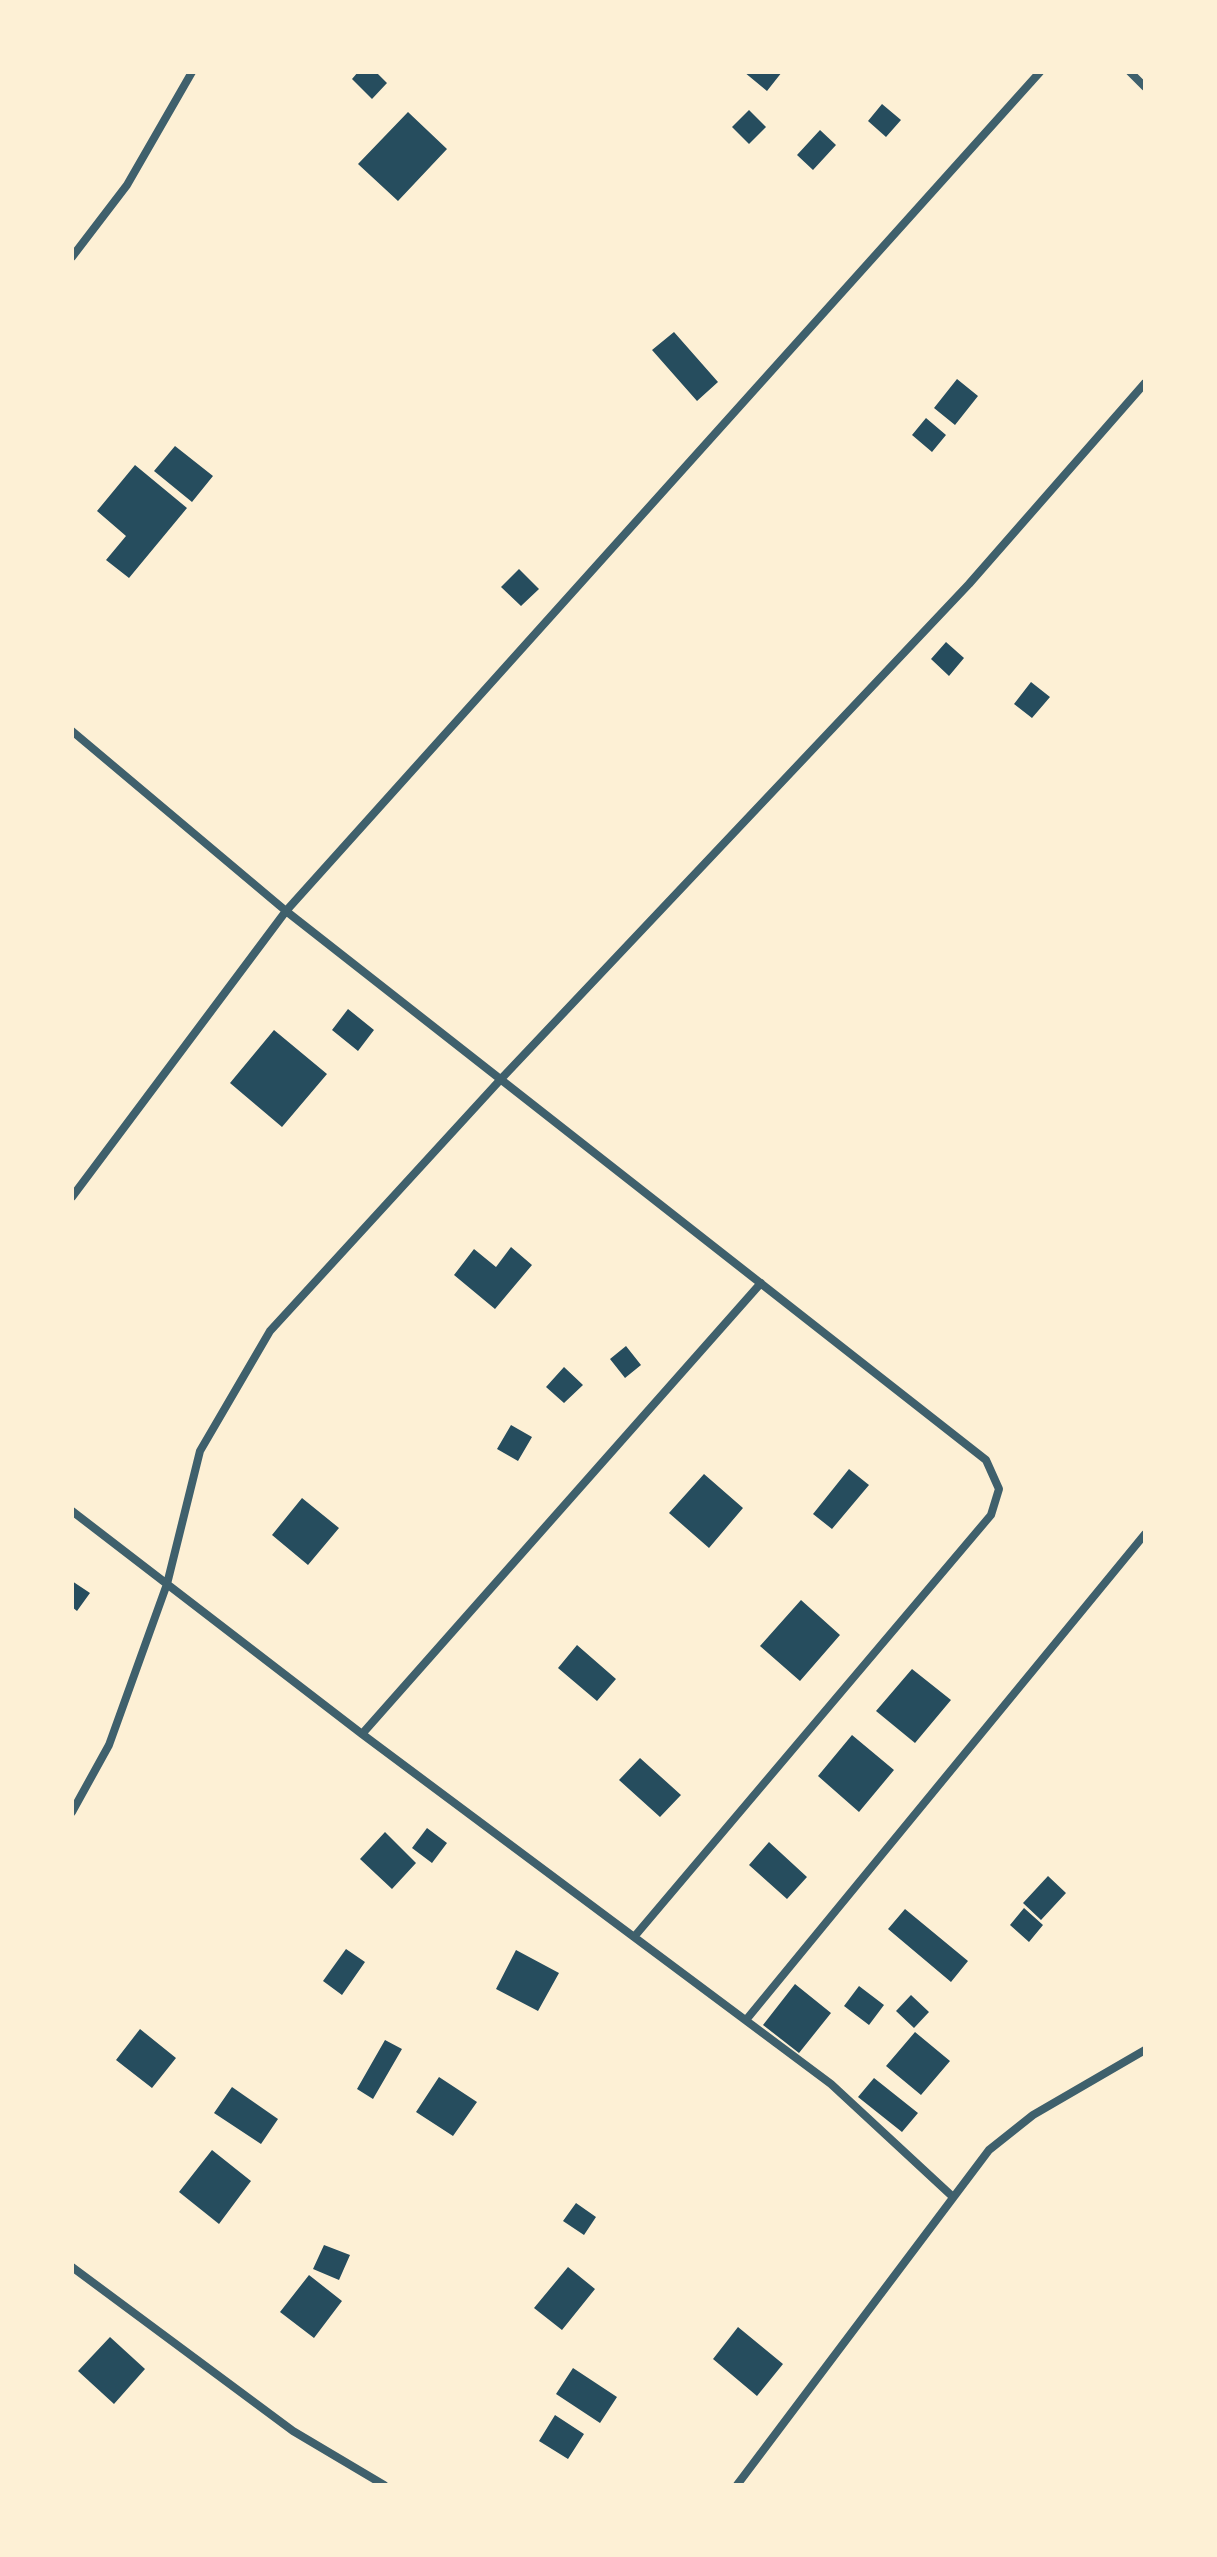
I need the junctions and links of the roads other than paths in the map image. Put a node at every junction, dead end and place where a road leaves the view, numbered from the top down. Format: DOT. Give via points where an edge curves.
graph roads {
  1 [pos="192,72"];
  2 [pos="1040,72"];
  3 [pos="1130,72"];
  4 [pos="1145,87"];
  5 [pos="72,257"];
  6 [pos="1145,383"];
  7 [pos="72,731"];
  8 [pos="286,911"];
  9 [pos="501,1079"];
  10 [pos="72,1197"];
  11 [pos="761,1283"];
  12 [pos="72,1511"];
  13 [pos="1145,1534"];
  14 [pos="167,1584"];
  15 [pos="362,1734"];
  16 [pos="72,1812"];
  17 [pos="634,1937"];
  18 [pos="746,2020"];
  19 [pos="1145,2050"];
  20 [pos="953,2197"];
  21 [pos="72,2267"];
  22 [pos="384,2485"];
  23 [pos="737,2485"];
  1 -- 5 [label="street" via="127,185"];
  2 -- 8 [label="street"];
  3 -- 4 [label="street"];
  6 -- 9 [label="street" via="969,584"];
  7 -- 8 [label="street"];
  8 -- 9 [label="street"];
  8 -- 10 [label="street"];
  9 -- 11 [label="street"];
  9 -- 14 [label="street" via="270,1331 200,1451"];
  11 -- 15 [label="street"];
  11 -- 17 [label="street" via="986,1460 999,1489 991,1515"];
  12 -- 14 [label="street"];
  13 -- 18 [label="street"];
  14 -- 15 [label="street"];
  14 -- 16 [label="street" via="109,1745"];
  15 -- 17 [label="street"];
  17 -- 18 [label="street"];
  18 -- 20 [label="street" via="831,2084"];
  19 -- 20 [label="street" via="1033,2115 989,2150"];
  20 -- 23 [label="street"];
  21 -- 22 [label="street" via="293,2431"];
}
